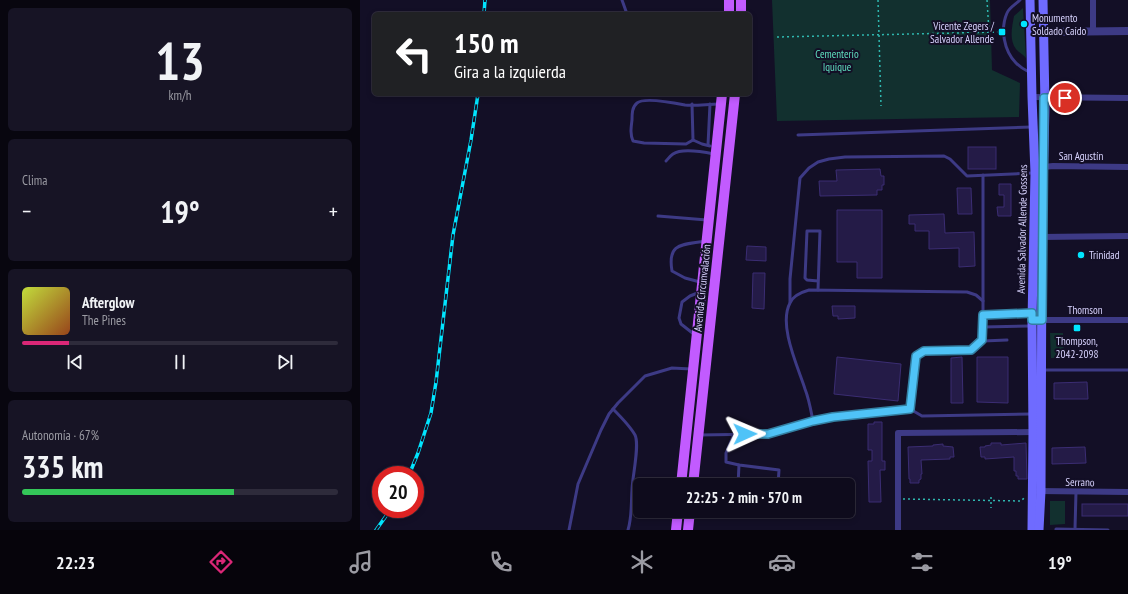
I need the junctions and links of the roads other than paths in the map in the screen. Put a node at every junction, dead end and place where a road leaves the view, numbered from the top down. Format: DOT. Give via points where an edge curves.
graph roads {
  1 [pos="622,0"];
  2 [pos="729,0"];
  3 [pos="741,0"];
  4 [pos="1020,0"];
  5 [pos="1030,0"];
  6 [pos="1043,0"];
  7 [pos="1093,0"];
  8 [pos="626,12"];
  9 [pos="729,12"];
  10 [pos="741,12"];
  11 [pos="1093,31"];
  12 [pos="1128,31"];
  13 [pos="1044,32"];
  14 [pos="1031,73"];
  15 [pos="735,96"];
  16 [pos="1032,98"];
  17 [pos="1044,98"];
  18 [pos="1128,98"];
  19 [pos="722,99"];
  20 [pos="692,104"];
  21 [pos="710,104"];
  22 [pos="1033,127"];
  23 [pos="798,135"];
  24 [pos="693,140"];
  25 [pos="714,149"];
  26 [pos="666,161"];
  27 [pos="1044,167"];
  28 [pos="1128,167"];
  29 [pos="1035,172"];
  30 [pos="983,175"];
  31 [pos="658,216"];
  32 [pos="709,220"];
  33 [pos="1128,236"];
  34 [pos="1038,237"];
  35 [pos="707,240"];
  36 [pos="818,281"];
  37 [pos="702,287"];
  38 [pos="818,290"];
  39 [pos="983,301"];
  40 [pos="790,302"];
  41 [pos="983,315"];
  42 [pos="1035,320"];
  43 [pos="1128,320"];
  44 [pos="983,327"];
  45 [pos="696,336"];
  46 [pos="982,340"];
  47 [pos="1007,340"];
  48 [pos="693,369"];
  49 [pos="1042,370"];
  50 [pos="1128,370"];
  51 [pos="613,409"];
  52 [pos="910,409"];
  53 [pos="1033,414"];
  54 [pos="813,421"];
  55 [pos="1033,432"];
  56 [pos="734,434"];
  57 [pos="699,435"];
  58 [pos="739,465"];
  59 [pos="682,478"];
  60 [pos="694,478"];
  61 [pos="738,478"];
  62 [pos="778,478"];
  63 [pos="1035,492"];
  64 [pos="1076,492"];
  65 [pos="1128,492"];
  66 [pos="677,518"];
  67 [pos="689,518"];
  68 [pos="1075,529"];
  69 [pos="569,530"];
  70 [pos="628,530"];
  71 [pos="676,530"];
  72 [pos="688,530"];
  73 [pos="898,530"];
  74 [pos="1032,530"];
  75 [pos="1039,530"];
  76 [pos="1056,530"];
  77 [pos="1108,530"];
  1 -- 8 [label="lane"];
  2 -- 9 [label="main road"];
  3 -- 10 [label="main road"];
  4 -- 14 [label="lane" via="1007,12 1003,26 1005,43 1016,63"];
  5 -- 14 [label="main road, Avenida Salvador Allende Gossens"];
  6 -- 13 [label="main road, Avenida Salvador Allende Gossens"];
  7 -- 11 [label="street"];
  11 -- 12 [label="street"];
  11 -- 13 [label="street"];
  13 -- 17 [label="main road, Avenida Salvador Allende Gossens"];
  14 -- 16 [label="main road, Avenida Salvador Allende Gossens"];
  15 -- 57 [label="main road, Avenida Circunvalación"];
  16 -- 17 [label="street"];
  16 -- 22 [label="main road, Avenida Salvador Allende Gossens"];
  17 -- 18 [label="street"];
  17 -- 27 [label="main road, Avenida Salvador Allende Gossens"];
  19 -- 21 [label="lane"];
  19 -- 25 [label="main road, Avenida Circunvalación"];
  20 -- 21 [label="lane"];
  20 -- 24 [label="lane"];
  20 -- 24 [label="lane" via="640,101 632,111 631,136 633,141 644,143 686,144"];
  21 -- 25 [label="lane"];
  22 -- 23 [label="lane"];
  22 -- 29 [label="main road, Avenida Salvador Allende Gossens"];
  24 -- 25 [label="lane"];
  25 -- 26 [label="lane" via="681,151"];
  25 -- 32 [label="main road, Avenida Circunvalación"];
  27 -- 28 [label="street, San Agustín"];
  27 -- 29 [label="street, San Agustín"];
  27 -- 34 [label="main road, Avenida Salvador Allende Gossens"];
  29 -- 30 [label="lane"];
  29 -- 34 [label="main road, Avenida Salvador Allende Gossens"];
  30 -- 39 [label="lane"];
  30 -- 40 [label="lane" via="967,176 944,156 845,157 813,165 800,178"];
  31 -- 32 [label="lane"];
  32 -- 35 [label="main road, Avenida Circunvalación"];
  33 -- 34 [label="street"];
  34 -- 42 [label="main road, Avenida Salvador Allende Gossens"];
  35 -- 37 [label="main road, Avenida Circunvalación"];
  35 -- 37 [label="lane" via="675,248 670,263 672,271"];
  36 -- 36 [label="lane" via="820,231 807,231 805,278"];
  36 -- 38 [label="lane"];
  37 -- 45 [label="main road, Avenida Circunvalación"];
  37 -- 45 [label="lane" via="682,302 679,318 681,324"];
  38 -- 39 [label="lane" via="967,292"];
  38 -- 40 [label="lane" via="800,292"];
  39 -- 41 [label="lane"];
  40 -- 54 [label="lane" via="786,314 791,352 806,390"];
  41 -- 42 [label="lane"];
  41 -- 44 [label="lane"];
  42 -- 43 [label="street, Thomson"];
  42 -- 44 [label="lane"];
  42 -- 49 [label="main road, Avenida Salvador Allende Gossens"];
  42 -- 53 [label="main road, Avenida Salvador Allende Gossens"];
  44 -- 46 [label="lane"];
  45 -- 48 [label="main road, Avenida Circunvalación"];
  46 -- 47 [label="lane"];
  46 -- 52 [label="lane" via="971,350 924,351 916,356"];
  48 -- 51 [label="lane" via="672,368 645,376"];
  48 -- 59 [label="main road, Avenida Circunvalación"];
  49 -- 50 [label="lane"];
  49 -- 63 [label="main road, Avenida Salvador Allende Gossens"];
  51 -- 69 [label="lane" via="578,484"];
  51 -- 70 [label="lane" via="635,436"];
  52 -- 53 [label="lane" via="922,416"];
  52 -- 54 [label="lane"];
  53 -- 55 [label="main road, Avenida Salvador Allende Gossens"];
  54 -- 56 [label="lane" via="768,434"];
  55 -- 63 [label="main road, Avenida Salvador Allende Gossens"];
  55 -- 73 [label="street" via="898,433"];
  56 -- 57 [label="lane"];
  56 -- 58 [label="lane" via="726,452 726,462"];
  57 -- 60 [label="main road, Avenida Circunvalación"];
  58 -- 61 [label="lane"];
  58 -- 62 [label="lane" via="779,470"];
  63 -- 64 [label="street, Serrano"];
  63 -- 74 [label="main road, Avenida Salvador Allende Gossens"];
  63 -- 75 [label="main road, Avenida Salvador Allende Gossens"];
  64 -- 65 [label="street, Serrano"];
  64 -- 68 [label="lane"];
  66 -- 71 [label="main road"];
  67 -- 72 [label="main road"];
  68 -- 76 [label="lane"];
  68 -- 77 [label="lane"];
}
